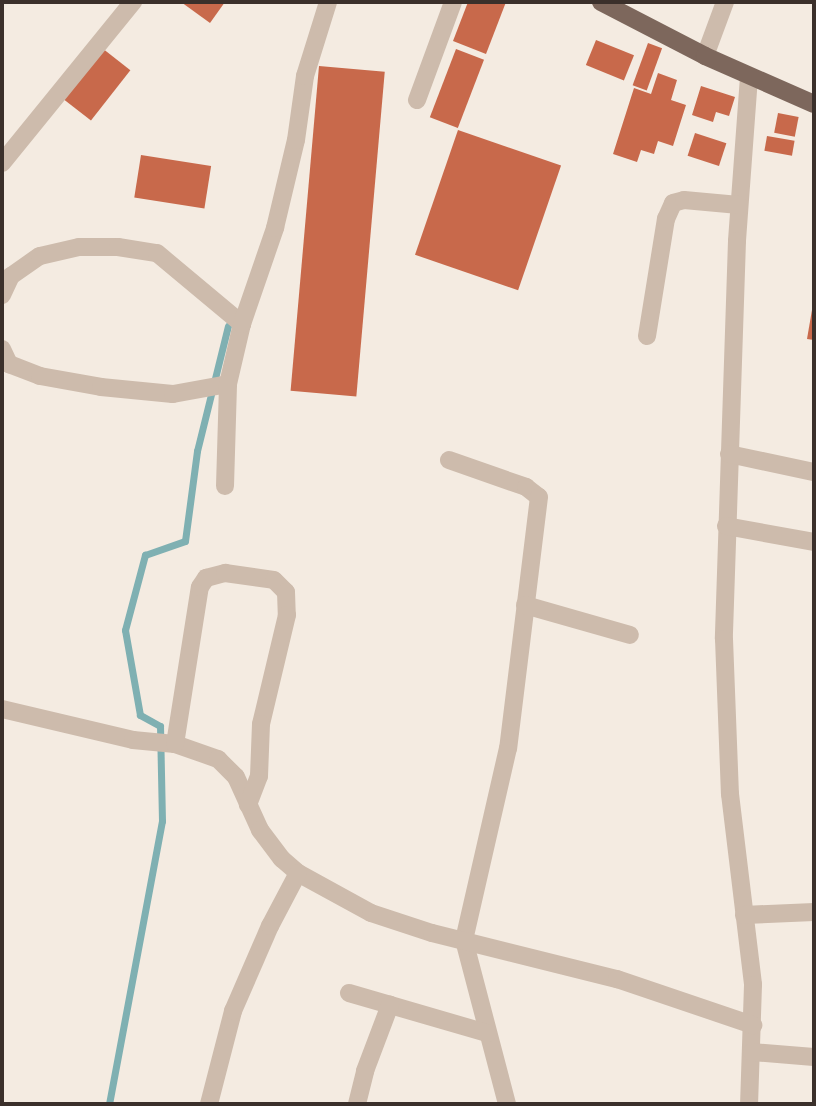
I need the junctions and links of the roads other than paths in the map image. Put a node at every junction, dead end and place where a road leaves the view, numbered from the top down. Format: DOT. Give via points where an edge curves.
graph roads {
  1 [pos="133,2"];
  2 [pos="328,2"];
  3 [pos="453,2"];
  4 [pos="601,2"];
  5 [pos="725,2"];
  6 [pos="705,56"];
  7 [pos="749,77"];
  8 [pos="417,100"];
  9 [pos="814,104"];
  10 [pos="2,163"];
  11 [pos="739,205"];
  12 [pos="2,295"];
  13 [pos="243,324"];
  14 [pos="647,336"];
  15 [pos="2,349"];
  16 [pos="228,384"];
  17 [pos="729,454"];
  18 [pos="449,460"];
  19 [pos="814,472"];
  20 [pos="225,486"];
  21 [pos="726,526"];
  22 [pos="814,542"];
  23 [pos="525,605"];
  24 [pos="630,635"];
  25 [pos="2,709"];
  26 [pos="172,744"];
  27 [pos="248,805"];
  28 [pos="298,873"];
  29 [pos="814,912"];
  30 [pos="744,915"];
  31 [pos="464,940"];
  32 [pos="349,993"];
  33 [pos="390,1005"];
  34 [pos="753,1025"];
  35 [pos="487,1033"];
  36 [pos="752,1052"];
  37 [pos="814,1057"];
  38 [pos="209,1104"];
  39 [pos="357,1104"];
  40 [pos="507,1104"];
  41 [pos="749,1104"];
  1 -- 10 [label="street"];
  2 -- 13 [label="street" via="304,76 296,140 275,228"];
  3 -- 8 [label="street"];
  4 -- 6 [label="main road"];
  5 -- 6 [label="street"];
  6 -- 7 [label="main road"];
  7 -- 9 [label="main road"];
  7 -- 11 [label="street"];
  11 -- 14 [label="street" via="673,203 666,219"];
  11 -- 17 [label="street"];
  12 -- 13 [label="street" via="11,276 40,256 79,247 118,247 158,254"];
  13 -- 16 [label="street"];
  15 -- 16 [label="street" via="9,364 40,376 102,387 173,394"];
  16 -- 20 [label="street"];
  17 -- 19 [label="street"];
  17 -- 21 [label="street"];
  18 -- 23 [label="street" via="526,487 539,497"];
  21 -- 22 [label="street"];
  21 -- 30 [label="street" via="726,749"];
  23 -- 24 [label="street"];
  23 -- 31 [label="street" via="508,748"];
  25 -- 26 [label="street" via="133,740"];
  26 -- 27 [label="street" via="203,751 228,767"];
  26 -- 27 [label="street" via="206,578 225,573 275,580 286,592 287,615 261,724 258,776"];
  27 -- 28 [label="street" via="270,845"];
  28 -- 31 [label="street" via="371,913"];
  28 -- 38 [label="street" via="233,1011"];
  29 -- 30 [label="street"];
  30 -- 34 [label="street"];
  31 -- 34 [label="street" via="617,979"];
  31 -- 35 [label="street"];
  32 -- 33 [label="street"];
  33 -- 35 [label="street"];
  33 -- 39 [label="street"];
  34 -- 36 [label="street"];
  35 -- 40 [label="street"];
  36 -- 37 [label="street"];
  36 -- 41 [label="street"];
}
